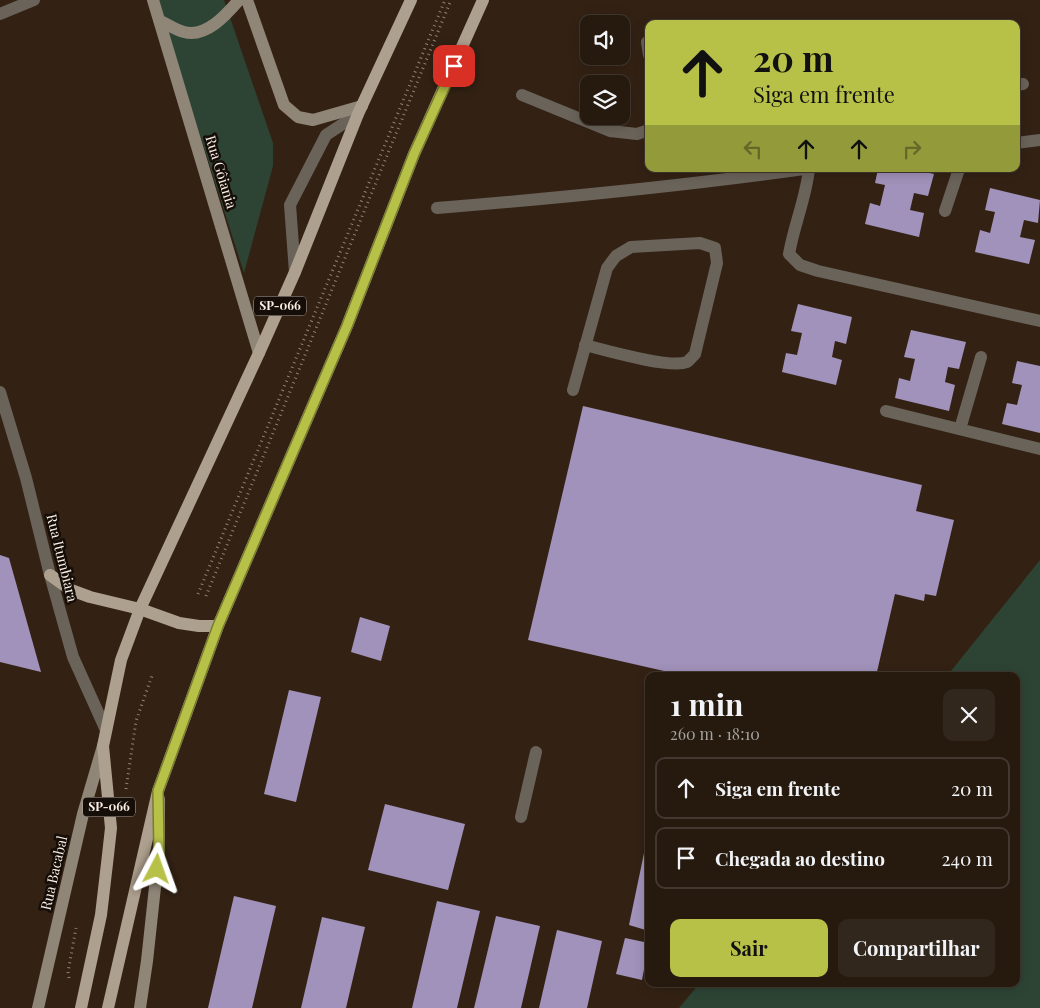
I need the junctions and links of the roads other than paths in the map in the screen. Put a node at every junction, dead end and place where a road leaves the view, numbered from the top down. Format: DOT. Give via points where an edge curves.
graph roads {
  1 [pos="34,0"];
  2 [pos="154,0"];
  3 [pos="239,0"];
  4 [pos="247,0"];
  5 [pos="411,0"];
  6 [pos="485,0"];
  7 [pos="0,14"];
  8 [pos="159,20"];
  9 [pos="522,95"];
  10 [pos="360,110"];
  11 [pos="645,131"];
  12 [pos="1040,140"];
  13 [pos="1020,142"];
  14 [pos="780,172"];
  15 [pos="809,172"];
  16 [pos="958,172"];
  17 [pos="437,208"];
  18 [pos="945,211"];
  19 [pos="295,272"];
  20 [pos="1040,321"];
  21 [pos="585,345"];
  22 [pos="260,353"];
  23 [pos="981,357"];
  24 [pos="573,390"];
  25 [pos="0,392"];
  26 [pos="886,412"];
  27 [pos="960,429"];
  28 [pos="1040,449"];
  29 [pos="50,575"];
  30 [pos="140,609"];
  31 [pos="218,626"];
  32 [pos="105,728"];
  33 [pos="103,746"];
  34 [pos="536,752"];
  35 [pos="158,791"];
  36 [pos="521,818"];
  37 [pos="38,1008"];
  38 [pos="81,1008"];
  39 [pos="108,1008"];
  40 [pos="140,1008"];
  1 -- 7 [label="street"];
  2 -- 8 [label="street, Rua Gôiania"];
  3 -- 8 [label="street" via="213,25 199,32 185,32"];
  4 -- 10 [label="street" via="284,105 298,117 314,120"];
  5 -- 10 [label="main road, SP-066"];
  6 -- 31 [label="main road, SP-066" via="414,154 347,326"];
  8 -- 22 [label="street, Rua Gôiania"];
  9 -- 11 [label="street" via="610,132 637,134"];
  10 -- 19 [label="main road, SP-066"];
  10 -- 19 [label="street" via="326,136 290,205"];
  12 -- 13 [label="street"];
  14 -- 17 [label="street" via="531,201"];
  15 -- 20 [label="street" via="789,254 800,265"];
  16 -- 18 [label="street"];
  19 -- 22 [label="main road, SP-066"];
  21 -- 21 [label="street" via="607,268 616,256 631,247 700,243 714,248 717,262 695,354 689,361 681,364 640,359"];
  21 -- 24 [label="street"];
  22 -- 30 [label="main road, SP-066"];
  23 -- 27 [label="street"];
  25 -- 29 [label="street, Rua Itumbiara"];
  26 -- 27 [label="street"];
  27 -- 28 [label="street"];
  29 -- 30 [label="main road" via="80,594"];
  29 -- 32 [label="street, Rua Itumbiara" via="73,657"];
  30 -- 31 [label="main road" via="179,623"];
  30 -- 32 [label="main road, SP-066" via="121,660"];
  31 -- 35 [label="main road, SP-066"];
  32 -- 33 [label="main road, SP-066"];
  33 -- 37 [label="street, Rua Bacabal" via="83,814"];
  33 -- 38 [label="main road, SP-066" via="111,828 101,915"];
  34 -- 36 [label="street"];
  35 -- 39 [label="main road, SP-066"];
  35 -- 40 [label="street" via="159,850"];
}
